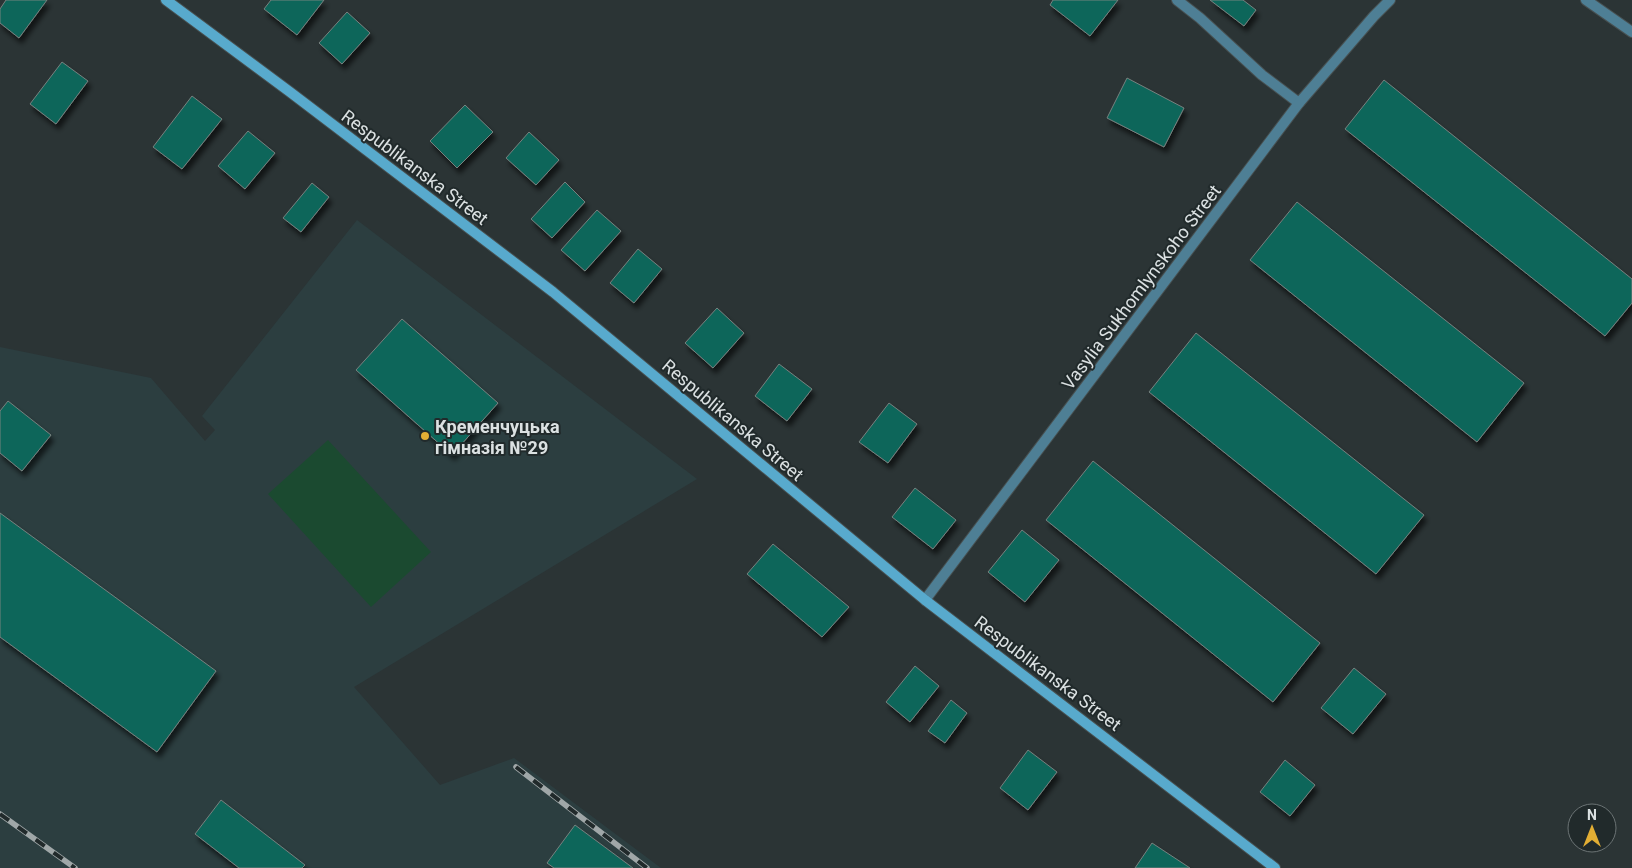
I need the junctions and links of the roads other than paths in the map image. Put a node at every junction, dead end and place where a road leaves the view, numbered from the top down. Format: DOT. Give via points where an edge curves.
graph roads {
  1 [pos="166,0"];
  2 [pos="1177,0"];
  3 [pos="1390,0"];
  4 [pos="1586,0"];
  5 [pos="1632,32"];
  6 [pos="1299,103"];
  7 [pos="925,600"];
  8 [pos="1275,868"];
  1 -- 7 [label="main road, Respublikanska Street" via="553,292"];
  2 -- 6 [label="street"];
  3 -- 6 [label="street, Vasylia Sukhomlynskoho Street"];
  4 -- 5 [label="street"];
  6 -- 7 [label="street, Vasylia Sukhomlynskoho Street"];
  7 -- 8 [label="main road, Respublikanska Street"];
}
